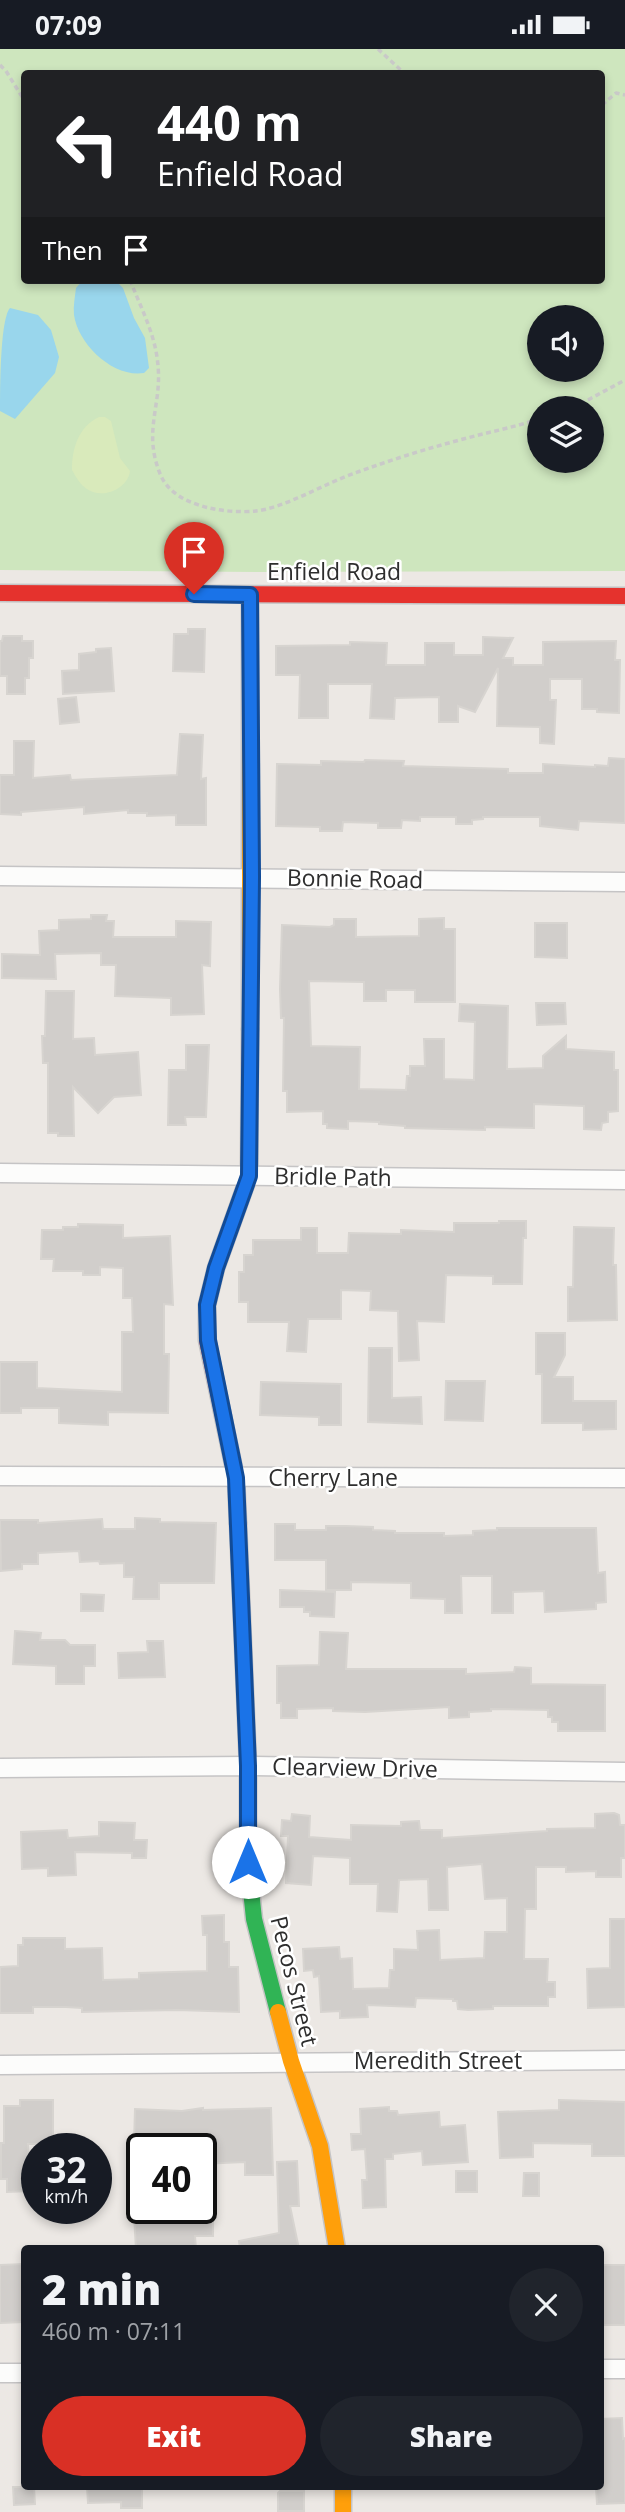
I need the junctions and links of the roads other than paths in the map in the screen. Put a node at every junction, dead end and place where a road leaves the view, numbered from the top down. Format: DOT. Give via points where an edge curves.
graph roads {
  1 [pos="0,593"];
  2 [pos="250,595"];
  3 [pos="625,596"];
  4 [pos="0,876"];
  5 [pos="252,877"];
  6 [pos="625,882"];
  7 [pos="0,1173"];
  8 [pos="249,1176"];
  9 [pos="625,1180"];
  10 [pos="0,1476"];
  11 [pos="236,1478"];
  12 [pos="625,1478"];
  13 [pos="248,1766"];
  14 [pos="0,1768"];
  15 [pos="625,1772"];
  16 [pos="625,2060"];
  17 [pos="291,2061"];
  18 [pos="0,2065"];
  19 [pos="336,2245"];
  20 [pos="604,2369"];
  21 [pos="625,2369"];
  22 [pos="0,2373"];
  23 [pos="21,2373"];
  24 [pos="343,2490"];
  25 [pos="343,2512"];
  1 -- 2 [label="street, Enfield Road"];
  2 -- 3 [label="street, Enfield Road"];
  2 -- 5 [label="street, Pecos Street"];
  4 -- 5 [label="street, Bonnie Road"];
  5 -- 6 [label="street, Bonnie Road"];
  5 -- 8 [label="street, Pecos Street"];
  7 -- 8 [label="street, Bridle Path"];
  8 -- 9 [label="street, Bridle Path"];
  8 -- 11 [label="street, Pecos Street" via="207,1305 208,1340"];
  10 -- 11 [label="street, Cherry Lane"];
  11 -- 12 [label="street, Cherry Lane"];
  11 -- 13 [label="street, Pecos Street"];
  13 -- 14 [label="street, Clearview Drive"];
  13 -- 15 [label="street, Clearview Drive"];
  13 -- 17 [label="street, Pecos Street" via="248,1862 254,1919"];
  16 -- 17 [label="street, Meredith Street"];
  17 -- 18 [label="street, Meredith Street"];
  17 -- 19 [label="street, Pecos Street" via="320,2146"];
  20 -- 21 [label="street"];
  22 -- 23 [label="street"];
  24 -- 25 [label="street"];
}
